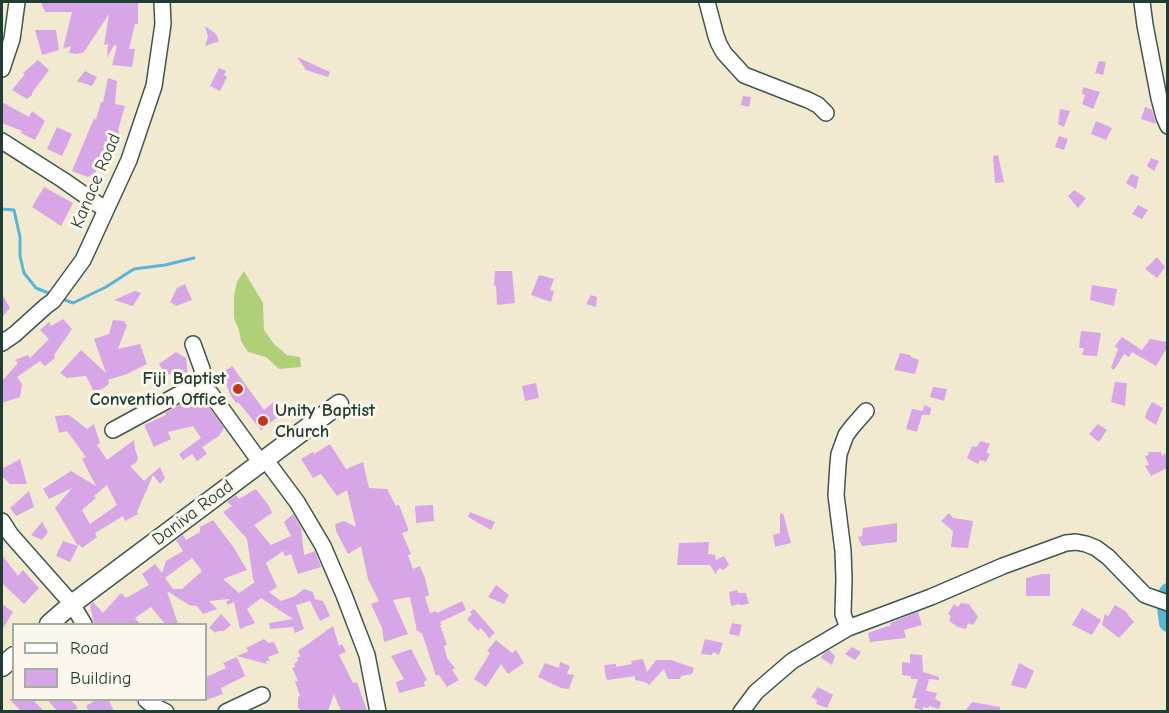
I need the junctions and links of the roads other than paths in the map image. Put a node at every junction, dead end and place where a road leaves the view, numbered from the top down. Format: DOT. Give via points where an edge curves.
graph roads {
  1 [pos="17,2"];
  2 [pos="162,2"];
  3 [pos="707,2"];
  4 [pos="1142,2"];
  5 [pos="2,69"];
  6 [pos="826,113"];
  7 [pos="1167,126"];
  8 [pos="2,141"];
  9 [pos="106,210"];
  10 [pos="2,343"];
  11 [pos="193,344"];
  12 [pos="203,388"];
  13 [pos="339,404"];
  14 [pos="866,411"];
  15 [pos="113,429"];
  16 [pos="263,461"];
  17 [pos="2,521"];
  18 [pos="1167,603"];
  19 [pos="72,604"];
  20 [pos="50,623"];
  21 [pos="83,623"];
  22 [pos="848,628"];
  23 [pos="262,695"];
  24 [pos="148,701"];
  25 [pos="166,711"];
  26 [pos="226,711"];
  27 [pos="378,711"];
  28 [pos="741,711"];
  1 -- 5 [label="street" via="12,39"];
  2 -- 9 [label="street, Kanace Road" via="163,24 154,86 129,160"];
  3 -- 6 [label="street" via="719,44 744,75 808,100"];
  4 -- 7 [label="street"];
  8 -- 9 [label="street"];
  9 -- 10 [label="street, Kanace Road" via="83,260 57,296"];
  11 -- 12 [label="street" via="202,369"];
  12 -- 15 [label="street" via="194,386"];
  12 -- 16 [label="street"];
  13 -- 16 [label="main road, Daniva Road"];
  14 -- 22 [label="street" via="846,435 838,464 836,495 843,551 843,614"];
  16 -- 19 [label="main road, Daniva Road"];
  16 -- 27 [label="street" via="297,502 323,546 367,655"];
  17 -- 19 [label="street"];
  18 -- 22 [label="street" via="1142,592 1096,548 1076,542 1003,566"];
  19 -- 20 [label="main road, Daniva Road"];
  19 -- 21 [label="street"];
  22 -- 28 [label="street" via="792,662 756,692"];
  23 -- 26 [label="street"];
  24 -- 25 [label="street"];
}
